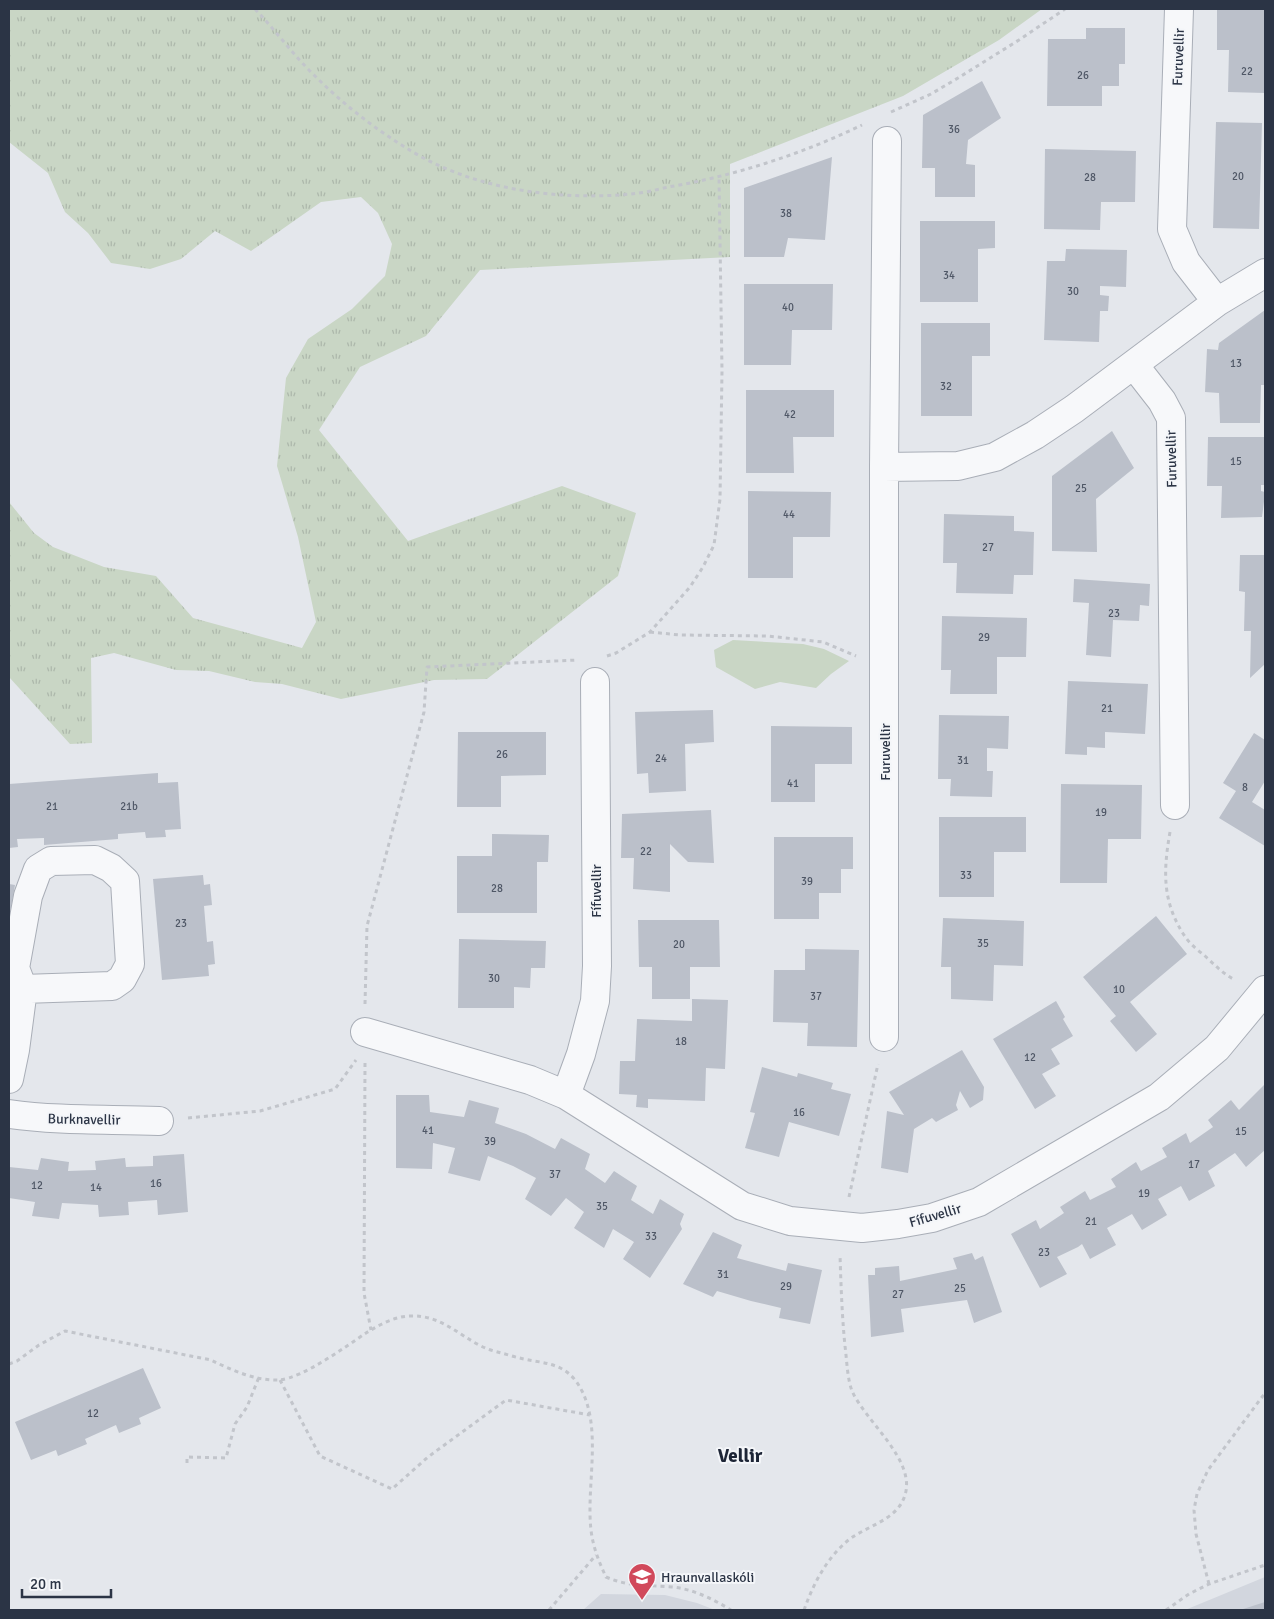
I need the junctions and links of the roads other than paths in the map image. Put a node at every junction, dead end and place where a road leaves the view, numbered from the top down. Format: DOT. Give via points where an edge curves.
graph roads {
  1 [pos="1179,9"];
  2 [pos="887,141"];
  3 [pos="1265,272"];
  4 [pos="1216,302"];
  5 [pos="1134,365"];
  6 [pos="884,467"];
  7 [pos="599,669"];
  8 [pos="1175,805"];
  9 [pos="23,989"];
  10 [pos="1264,993"];
  11 [pos="884,1037"];
  12 [pos="365,1040"];
  13 [pos="9,1079"];
  14 [pos="566,1095"];
  15 [pos="9,1114"];
  16 [pos="159,1122"];
  1 -- 4 [label="street, Furuvellir" via="1172,229 1186,262"];
  2 -- 6 [label="street, Furuvellir"];
  3 -- 4 [label="street"];
  4 -- 5 [label="street"];
  5 -- 6 [label="street" via="1035,435 995,457 958,466"];
  5 -- 8 [label="street, Furuvellir" via="1171,418"];
  6 -- 11 [label="street, Furuvellir"];
  7 -- 14 [label="street, Fífuvellir" via="594,1001 581,1054"];
  9 -- 9 [label="street" via="15,968 28,896 38,870 51,861 95,860 111,868 125,881 130,964 122,979 112,986"];
  9 -- 13 [label="street"];
  10 -- 14 [label="street, Fífuvellir" via="1217,1048 1159,1097 979,1202 932,1218 898,1224 862,1228 790,1221 742,1206"];
  12 -- 14 [label="street, Fífuvellir" via="530,1080"];
  15 -- 16 [label="street, Burknavellir" via="37,1118"];
}
